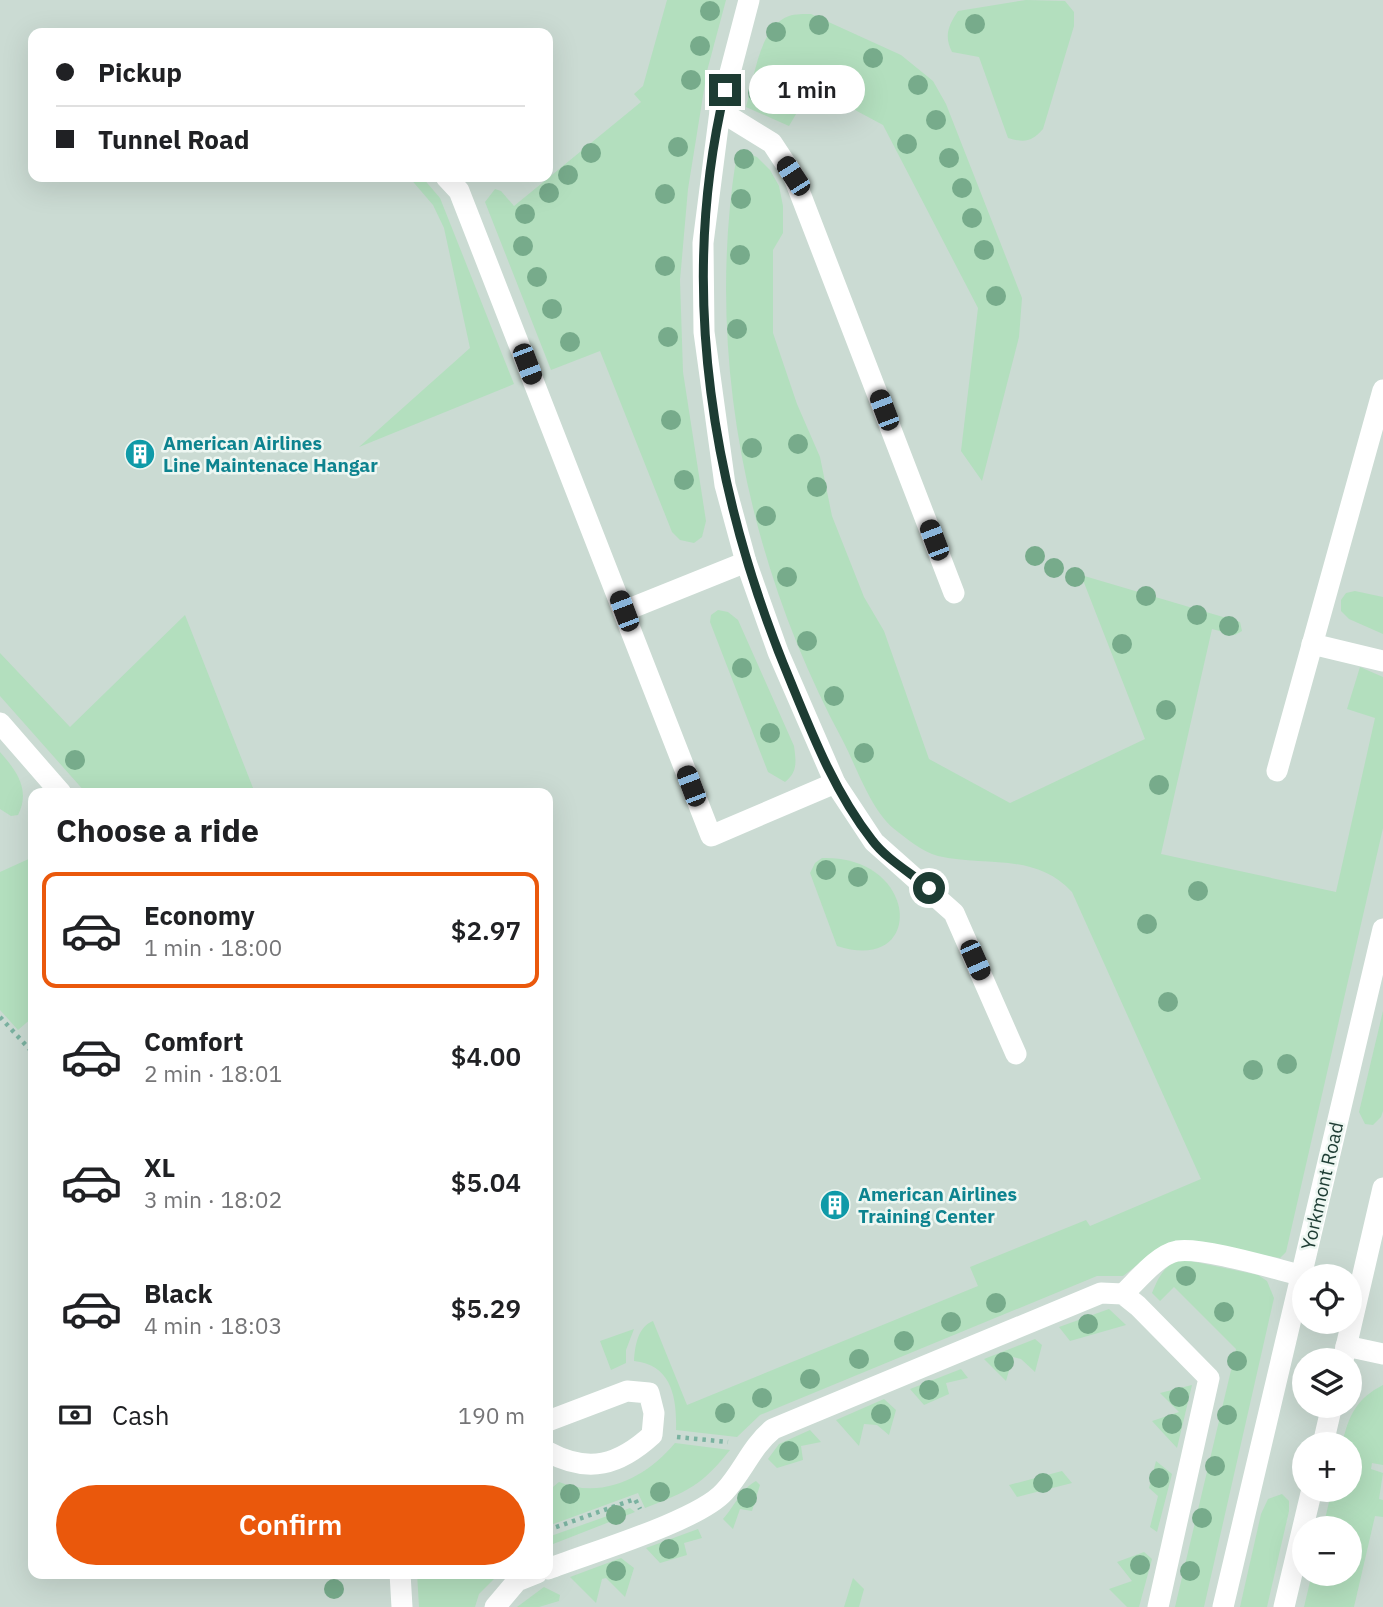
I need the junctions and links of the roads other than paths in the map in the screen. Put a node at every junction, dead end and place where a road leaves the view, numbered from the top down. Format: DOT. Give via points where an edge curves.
graph roads {
  1 [pos="749,0"];
  2 [pos="720,111"];
  3 [pos="451,182"];
  4 [pos="1383,390"];
  5 [pos="746,562"];
  6 [pos="954,593"];
  7 [pos="624,611"];
  8 [pos="1312,644"];
  9 [pos="1383,660"];
  10 [pos="0,723"];
  11 [pos="1278,771"];
  12 [pos="835,783"];
  13 [pos="57,788"];
  14 [pos="1383,929"];
  15 [pos="1380,957"];
  16 [pos="1016,1054"];
  17 [pos="1383,1188"];
  18 [pos="1306,1264"];
  19 [pos="1361,1264"];
  20 [pos="1292,1274"];
  21 [pos="1122,1294"];
  22 [pos="1292,1322"];
  23 [pos="1362,1353"];
  24 [pos="1383,1354"];
  25 [pos="553,1418"];
  26 [pos="553,1455"];
  27 [pos="1309,1502"];
  28 [pos="553,1567"];
  29 [pos="400,1579"];
  30 [pos="522,1579"];
  31 [pos="402,1607"];
  32 [pos="495,1607"];
  33 [pos="1158,1607"];
  34 [pos="1223,1607"];
  35 [pos="1284,1607"];
  1 -- 2 [label="street"];
  2 -- 5 [label="street" via="703,243 704,332 725,485"];
  2 -- 6 [label="street" via="772,143 793,176"];
  3 -- 7 [label="street" via="459,191"];
  4 -- 8 [label="street"];
  5 -- 7 [label="street"];
  5 -- 12 [label="street" via="778,652"];
  7 -- 12 [label="street" via="711,836"];
  8 -- 9 [label="street"];
  8 -- 11 [label="street"];
  10 -- 13 [label="street"];
  12 -- 16 [label="street" via="874,842 954,913"];
  14 -- 15 [label="street, Yorkmont Road"];
  15 -- 18 [label="street, Yorkmont Road"];
  17 -- 19 [label="street"];
  20 -- 21 [label="street" via="1175,1251"];
  21 -- 28 [label="street" via="1101,1293 1077,1301 773,1429 756,1444 724,1492 698,1512"];
  21 -- 33 [label="street" via="1209,1378"];
  22 -- 34 [label="street, Yorkmont Road"];
  23 -- 24 [label="street"];
  25 -- 26 [label="street" via="627,1391 649,1393 654,1413 652,1435 632,1453 596,1466"];
  27 -- 35 [label="street"];
  29 -- 31 [label="street"];
  30 -- 32 [label="street"];
}
